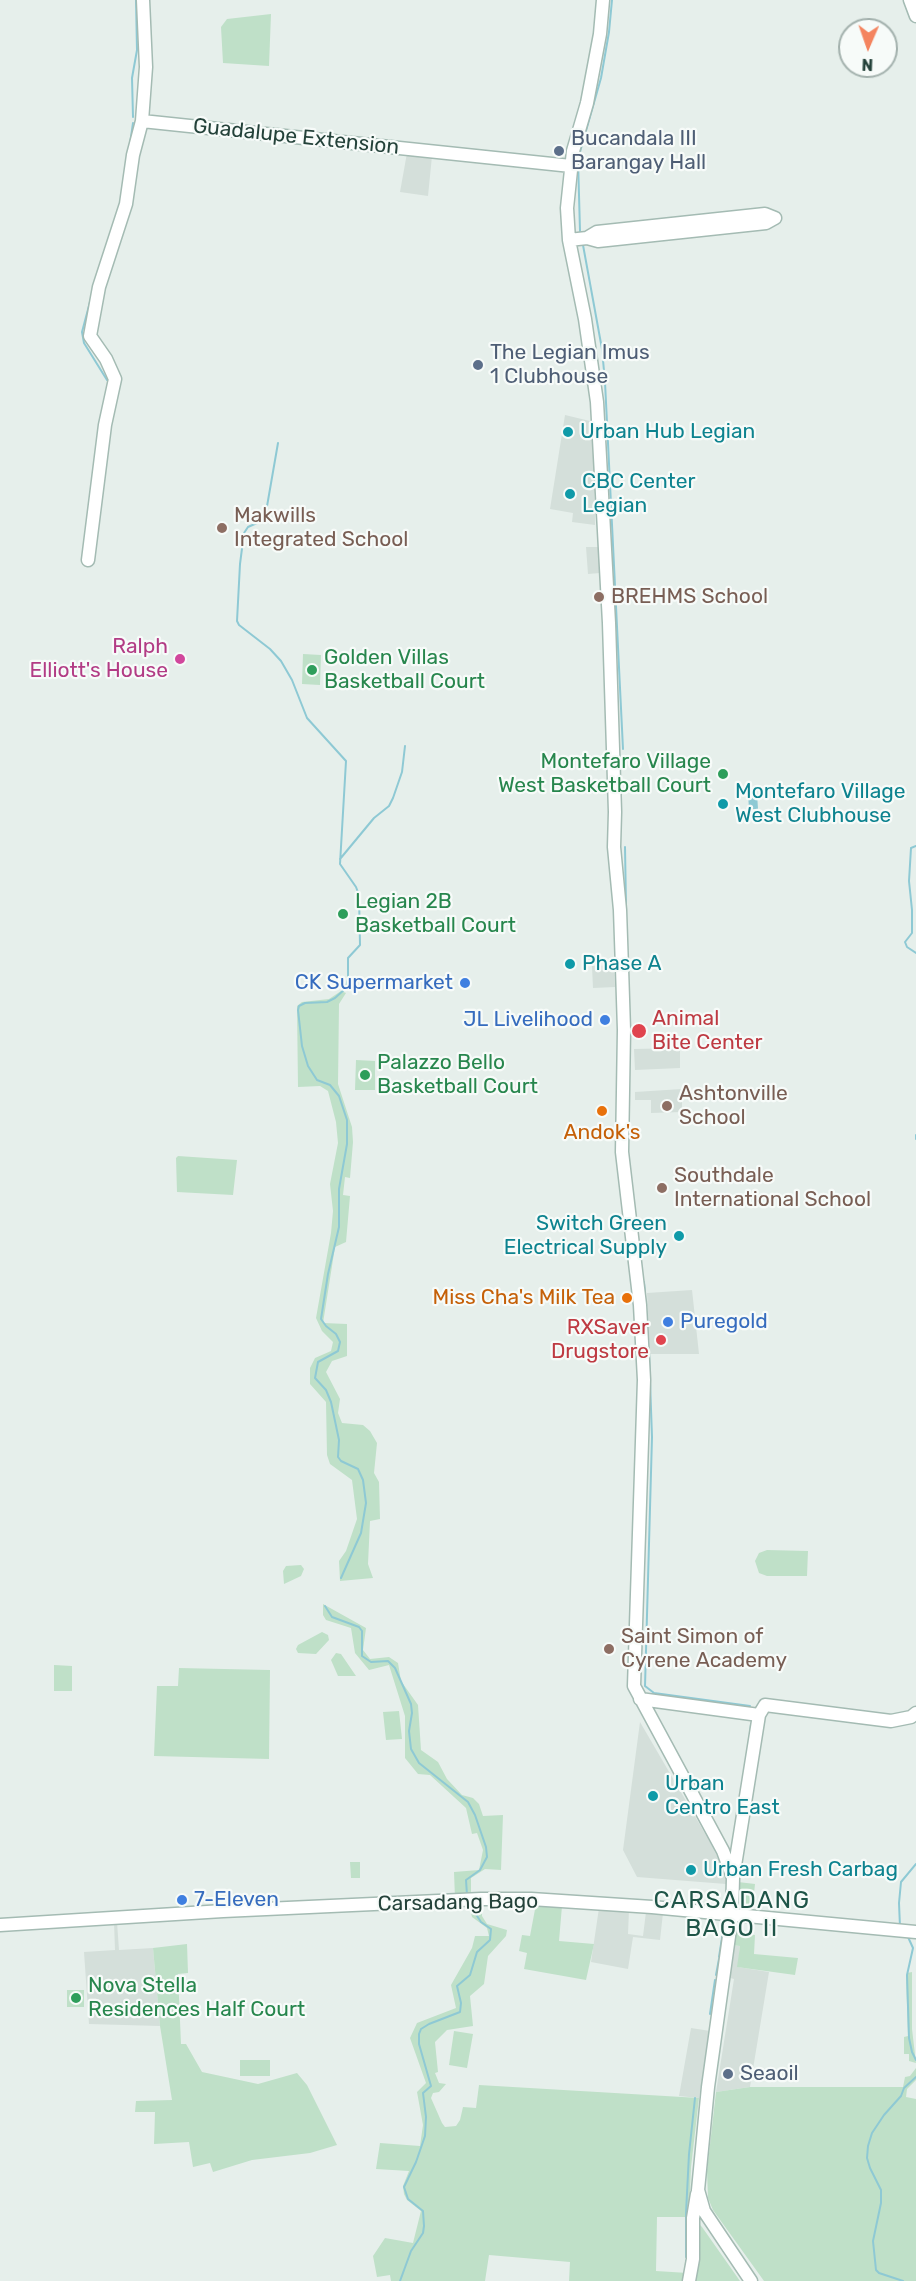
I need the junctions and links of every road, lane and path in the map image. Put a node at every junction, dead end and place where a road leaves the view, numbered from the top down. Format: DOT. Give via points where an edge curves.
graph roads {
  1 [pos="143,0"];
  2 [pos="603,0"];
  3 [pos="910,0"];
  4 [pos="916,16"];
  5 [pos="142,121"];
  6 [pos="571,166"];
  7 [pos="587,238"];
  8 [pos="569,240"];
  9 [pos="88,560"];
  10 [pos="640,1699"];
  11 [pos="916,1713"];
  12 [pos="759,1715"];
  13 [pos="737,1850"];
  14 [pos="723,1851"];
  15 [pos="733,1878"];
  16 [pos="732,1915"];
  17 [pos="0,1925"];
  18 [pos="916,1932"];
  19 [pos="698,2190"];
  20 [pos="689,2281"];
  21 [pos="751,2281"];
  1 -- 5 [label="main road" via="146,67"];
  2 -- 6 [label="main road" via="587,103"];
  3 -- 4 [label="main road"];
  5 -- 6 [label="main road, Guadalupe Extension"];
  5 -- 9 [label="main road" via="126,204 99,286 90,336 115,379 105,425"];
  6 -- 8 [label="main road"];
  7 -- 7 [label="main road" via="598,241 766,223 775,218 765,214 597,232"];
  7 -- 8 [label="main road"];
  8 -- 10 [label="main road" via="596,388 606,548 624,1030 622,1152 640,1305 644,1380 634,1686"];
  10 -- 12 [label="main road"];
  10 -- 14 [label="main road"];
  11 -- 12 [label="main road" via="891,1721 765,1705"];
  12 -- 13 [label="main road"];
  13 -- 14 [label="main road" via="730,1854"];
  13 -- 15 [label="main road"];
  14 -- 15 [label="main road"];
  15 -- 16 [label="main road"];
  16 -- 17 [label="main road, Carsadang Bago" via="481,1899"];
  16 -- 18 [label="main road, Carsadang Bago"];
  16 -- 19 [label="main road" via="707,2091"];
  19 -- 20 [label="main road"];
  19 -- 21 [label="main road" via="704,2211"];
}
